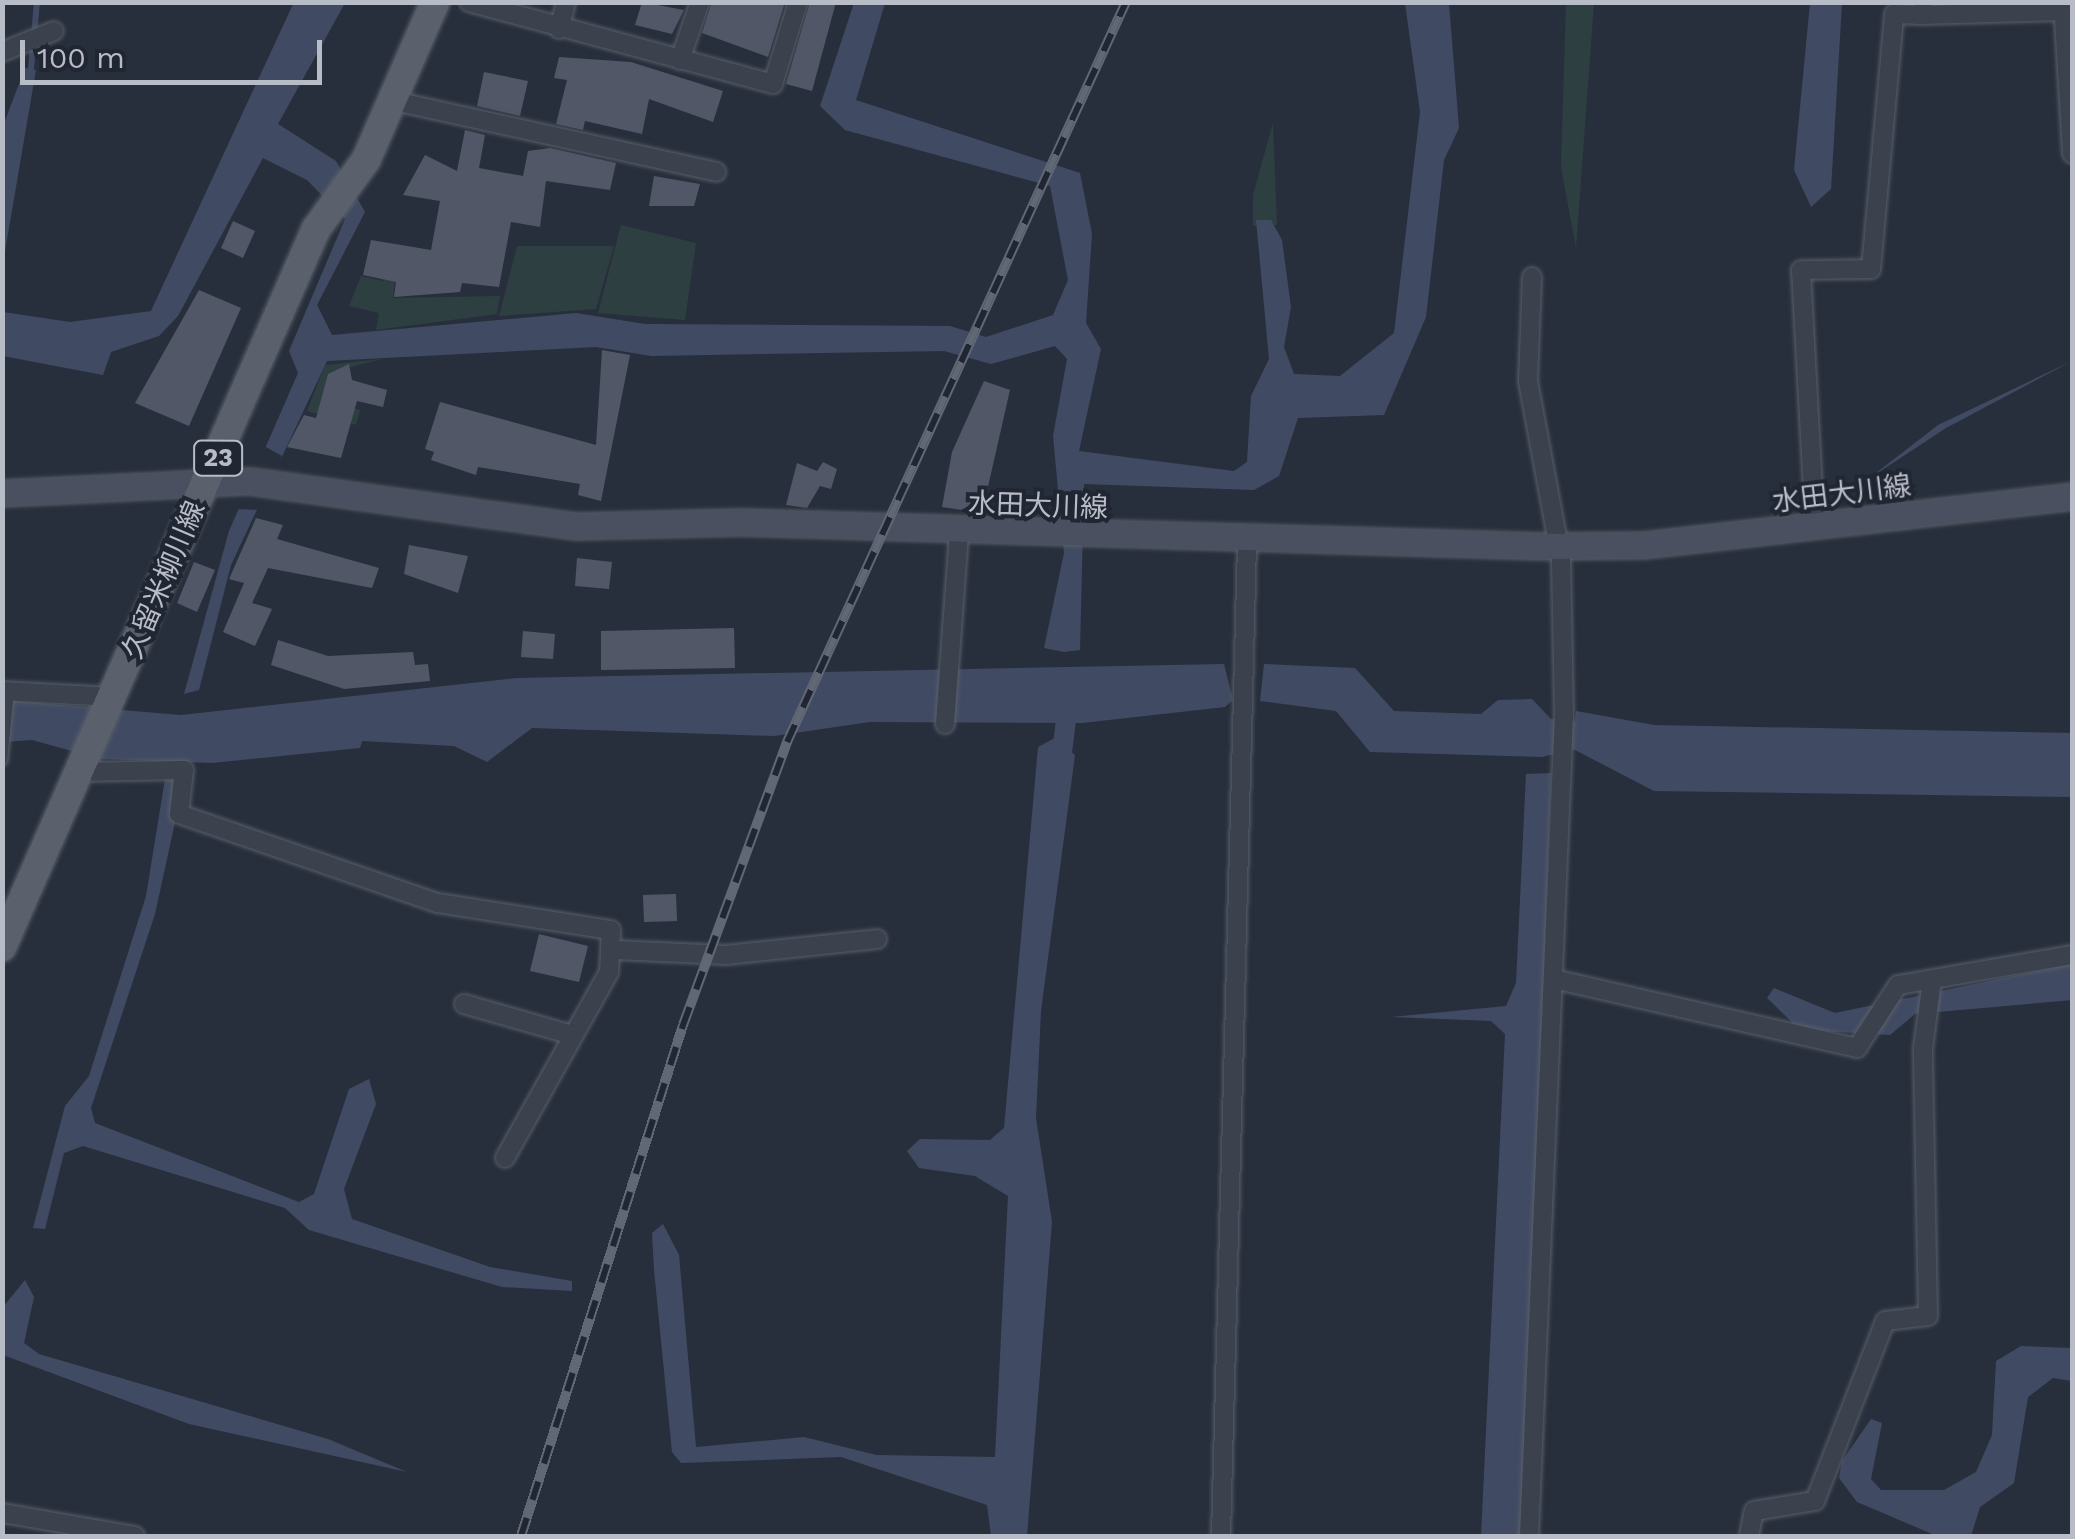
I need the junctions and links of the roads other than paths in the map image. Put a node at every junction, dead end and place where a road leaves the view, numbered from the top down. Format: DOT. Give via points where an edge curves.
graph roads {
  1 [pos="436,2"];
  2 [pos="469,2"];
  3 [pos="566,2"];
  4 [pos="700,2"];
  5 [pos="798,2"];
  6 [pos="2063,7"];
  7 [pos="1923,9"];
  8 [pos="558,29"];
  9 [pos="54,31"];
  10 [pos="2,52"];
  11 [pos="680,60"];
  12 [pos="394,101"];
  13 [pos="2070,103"];
  14 [pos="2072,154"];
  15 [pos="716,172"];
  16 [pos="1532,277"];
  17 [pos="206,481"];
  18 [pos="2,494"];
  19 [pos="2072,496"];
  20 [pos="1815,528"];
  21 [pos="959,533"];
  22 [pos="1247,542"];
  23 [pos="1559,546"];
  24 [pos="6,691"];
  25 [pos="112,700"];
  26 [pos="945,724"];
  27 [pos="2,760"];
  28 [pos="83,766"];
  29 [pos="878,939"];
  30 [pos="2,947"];
  31 [pos="616,950"];
  32 [pos="2072,956"];
  33 [pos="1558,980"];
  34 [pos="1932,980"];
  35 [pos="464,1004"];
  36 [pos="572,1035"];
  37 [pos="505,1158"];
  38 [pos="2,1513"];
  39 [pos="135,1536"];
  40 [pos="1221,1536"];
  41 [pos="1529,1536"];
  42 [pos="1750,1536"];
  1 -- 12 [label="main road, 久留米柳川線 / 23"];
  2 -- 8 [label="street"];
  3 -- 8 [label="street"];
  4 -- 11 [label="street"];
  5 -- 11 [label="street" via="773,84"];
  6 -- 7 [label="street"];
  6 -- 13 [label="street"];
  7 -- 20 [label="street" via="1894,14 1871,269 1801,270"];
  8 -- 11 [label="street"];
  9 -- 10 [label="street"];
  12 -- 15 [label="street"];
  12 -- 17 [label="main road, 久留米柳川線 / 23" via="326,215"];
  13 -- 14 [label="street"];
  16 -- 23 [label="street" via="1528,381"];
  17 -- 18 [label="main road, 水田大川線"];
  17 -- 21 [label="main road, 水田大川線" via="260,482 576,526 740,522"];
  17 -- 25 [label="main road, 久留米柳川線 / 23"];
  19 -- 20 [label="main road, 水田大川線"];
  20 -- 23 [label="main road, 水田大川線"];
  21 -- 22 [label="main road, 水田大川線"];
  21 -- 26 [label="street"];
  22 -- 23 [label="main road, 水田大川線"];
  22 -- 40 [label="street" via="1236,726"];
  23 -- 33 [label="street" via="1564,715"];
  24 -- 25 [label="street"];
  24 -- 27 [label="lane"];
  25 -- 28 [label="main road, 久留米柳川線 / 23"];
  28 -- 30 [label="main road, 久留米柳川線 / 23"];
  28 -- 31 [label="street" via="184,770 179,814 438,903 611,930"];
  29 -- 31 [label="street" via="726,955"];
  31 -- 36 [label="street"];
  32 -- 34 [label="street"];
  33 -- 34 [label="street" via="1857,1048 1898,985"];
  33 -- 41 [label="street"];
  34 -- 42 [label="street" via="1923,1049 1928,1316 1885,1321 1814,1501 1754,1510"];
  35 -- 36 [label="street"];
  36 -- 37 [label="street"];
  38 -- 39 [label="street"];
}
